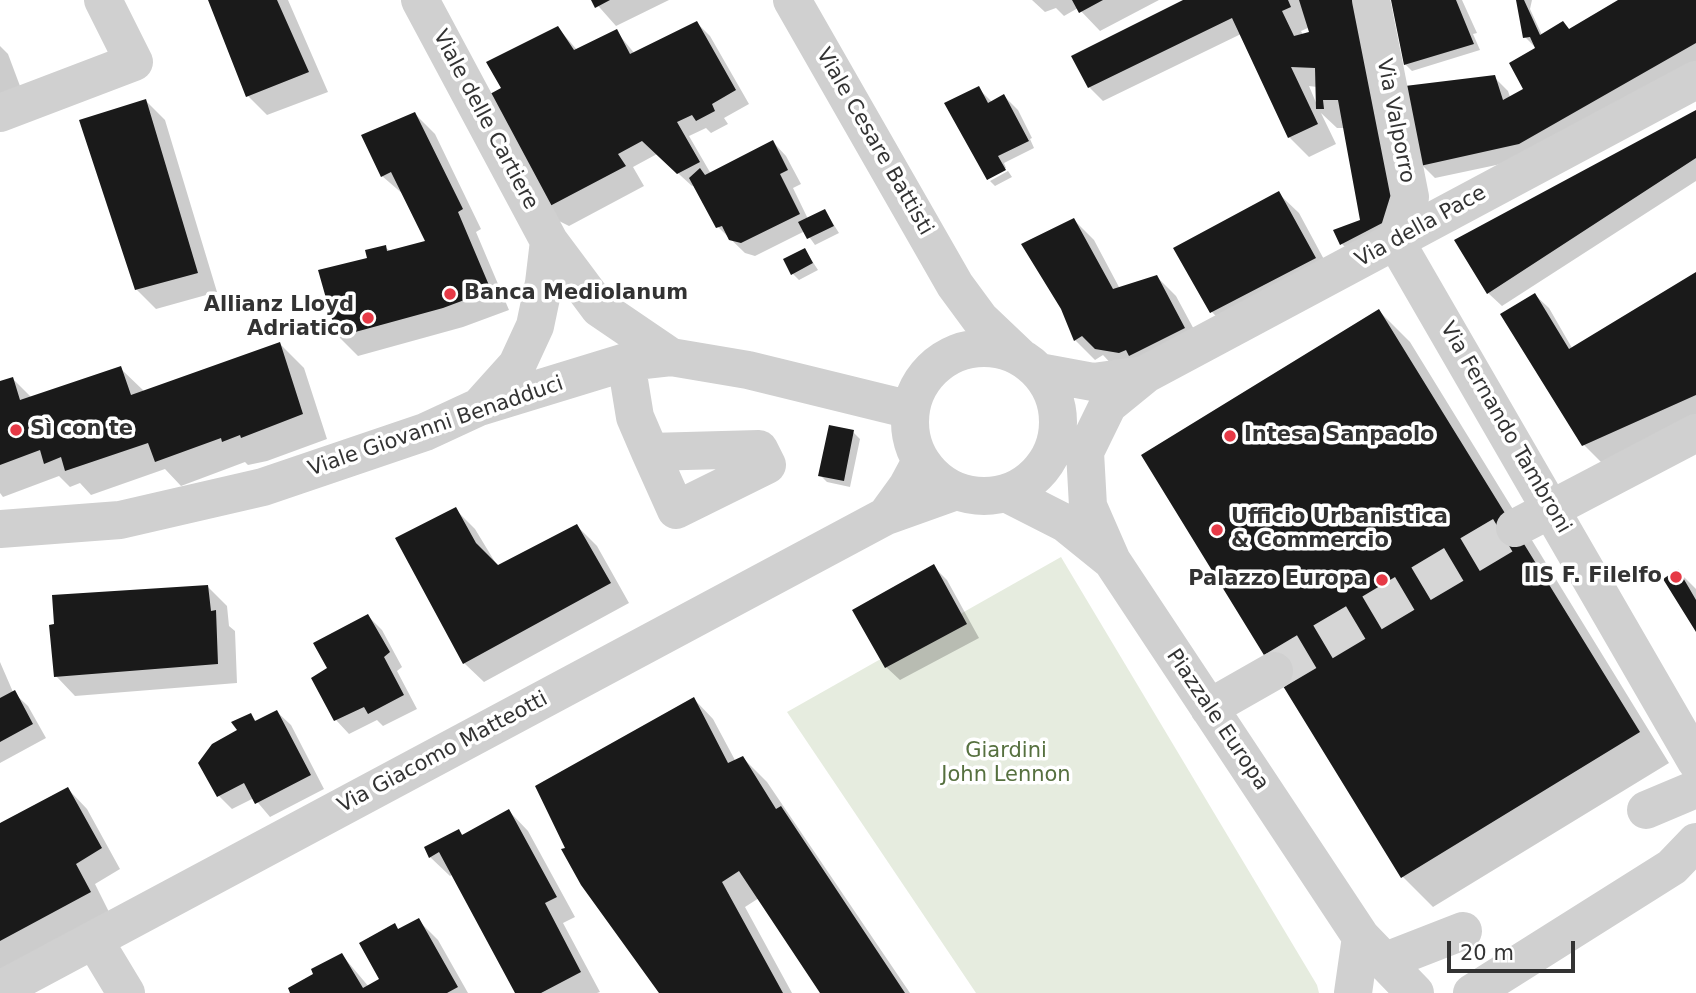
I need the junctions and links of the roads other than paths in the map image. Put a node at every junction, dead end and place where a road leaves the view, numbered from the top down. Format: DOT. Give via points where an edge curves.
graph roads {
  1 [pos="103,0"];
  2 [pos="420,0"];
  3 [pos="793,0"];
  4 [pos="1371,0"];
  5 [pos="1696,80"];
  6 [pos="0,113"];
  7 [pos="549,241"];
  8 [pos="1395,242"];
  9 [pos="955,285"];
  10 [pos="671,357"];
  11 [pos="626,362"];
  12 [pos="1029,364"];
  13 [pos="934,366"];
  14 [pos="1146,374"];
  15 [pos="479,407"];
  16 [pos="911,410"];
  17 [pos="1696,433"];
  18 [pos="650,452"];
  19 [pos="921,461"];
  20 [pos="956,491"];
  21 [pos="1006,493"];
  22 [pos="1552,507"];
  23 [pos="886,516"];
  24 [pos="1514,528"];
  25 [pos="0,529"];
  26 [pos="1111,561"];
  27 [pos="1274,670"];
  28 [pos="1209,708"];
  29 [pos="1696,761"];
  30 [pos="1696,789"];
  31 [pos="1646,810"];
  32 [pos="1696,842"];
  33 [pos="1463,932"];
  34 [pos="94,940"];
  35 [pos="1374,949"];
  36 [pos="0,990"];
  37 [pos="1413,992"];
  38 [pos="126,993"];
  39 [pos="1353,993"];
  40 [pos="1472,993"];
  1 -- 6 [label="street" via="134,62"];
  2 -- 7 [label="street, Viale delle Cartiere"];
  3 -- 9 [label="street, Viale Cesare Battisti"];
  4 -- 8 [label="street, Via Valporro" via="1410,197"];
  5 -- 8 [label="street, Via della Pace"];
  7 -- 10 [label="street, Viale delle Cartiere" via="600,308"];
  7 -- 15 [label="street" via="535,326 517,365"];
  8 -- 14 [label="street, Via della Pace"];
  8 -- 22 [label="street, Via Fernando Tambroni"];
  9 -- 12 [label="street, Viale Cesare Battisti" via="980,319"];
  9 -- 13 [label="street"];
  10 -- 11 [label="street, Viale Giovanni Benadduci"];
  10 -- 16 [label="street, Viale Giovanni Benadduci" via="748,370"];
  11 -- 15 [label="street, Viale Giovanni Benadduci"];
  11 -- 18 [label="street" via="635,418"];
  12 -- 13 [label="street" via="998,349 975,348"];
  12 -- 14 [label="street, Via della Pace" via="1093,382"];
  12 -- 21 [label="street" via="1052,392 1058,416 1056,441 1046,464 1028,482"];
  13 -- 16 [label="street" via="914,396"];
  14 -- 26 [label="street, Via della Pace" via="1108,405 1085,452 1088,506"];
  15 -- 25 [label="street, Viale Giovanni Benadduci" via="425,432 263,487 120,520"];
  16 -- 19 [label="street" via="912,440"];
  17 -- 22 [label="street"];
  19 -- 20 [label="street" via="935,478"];
  19 -- 23 [label="street, Via Giacomo Matteotti"];
  20 -- 21 [label="street" via="981,496"];
  20 -- 23 [label="street, Via Giacomo Matteotti"];
  21 -- 26 [label="street, Piazzale Europa" via="1065,523"];
  22 -- 24 [label="street"];
  22 -- 29 [label="street, Via Fernando Tambroni"];
  23 -- 34 [label="street, Via Giacomo Matteotti"];
  26 -- 28 [label="street, Piazzale Europa"];
  27 -- 28 [label="street"];
  28 -- 35 [label="street, Piazzale Europa"];
  30 -- 31 [label="street"];
  32 -- 40 [label="street" via="1672,867"];
  33 -- 35 [label="street"];
  34 -- 36 [label="street, Via Giacomo Matteotti"];
  34 -- 38 [label="street"];
  35 -- 37 [label="street, Piazzale Europa"];
  35 -- 39 [label="street"];
}
